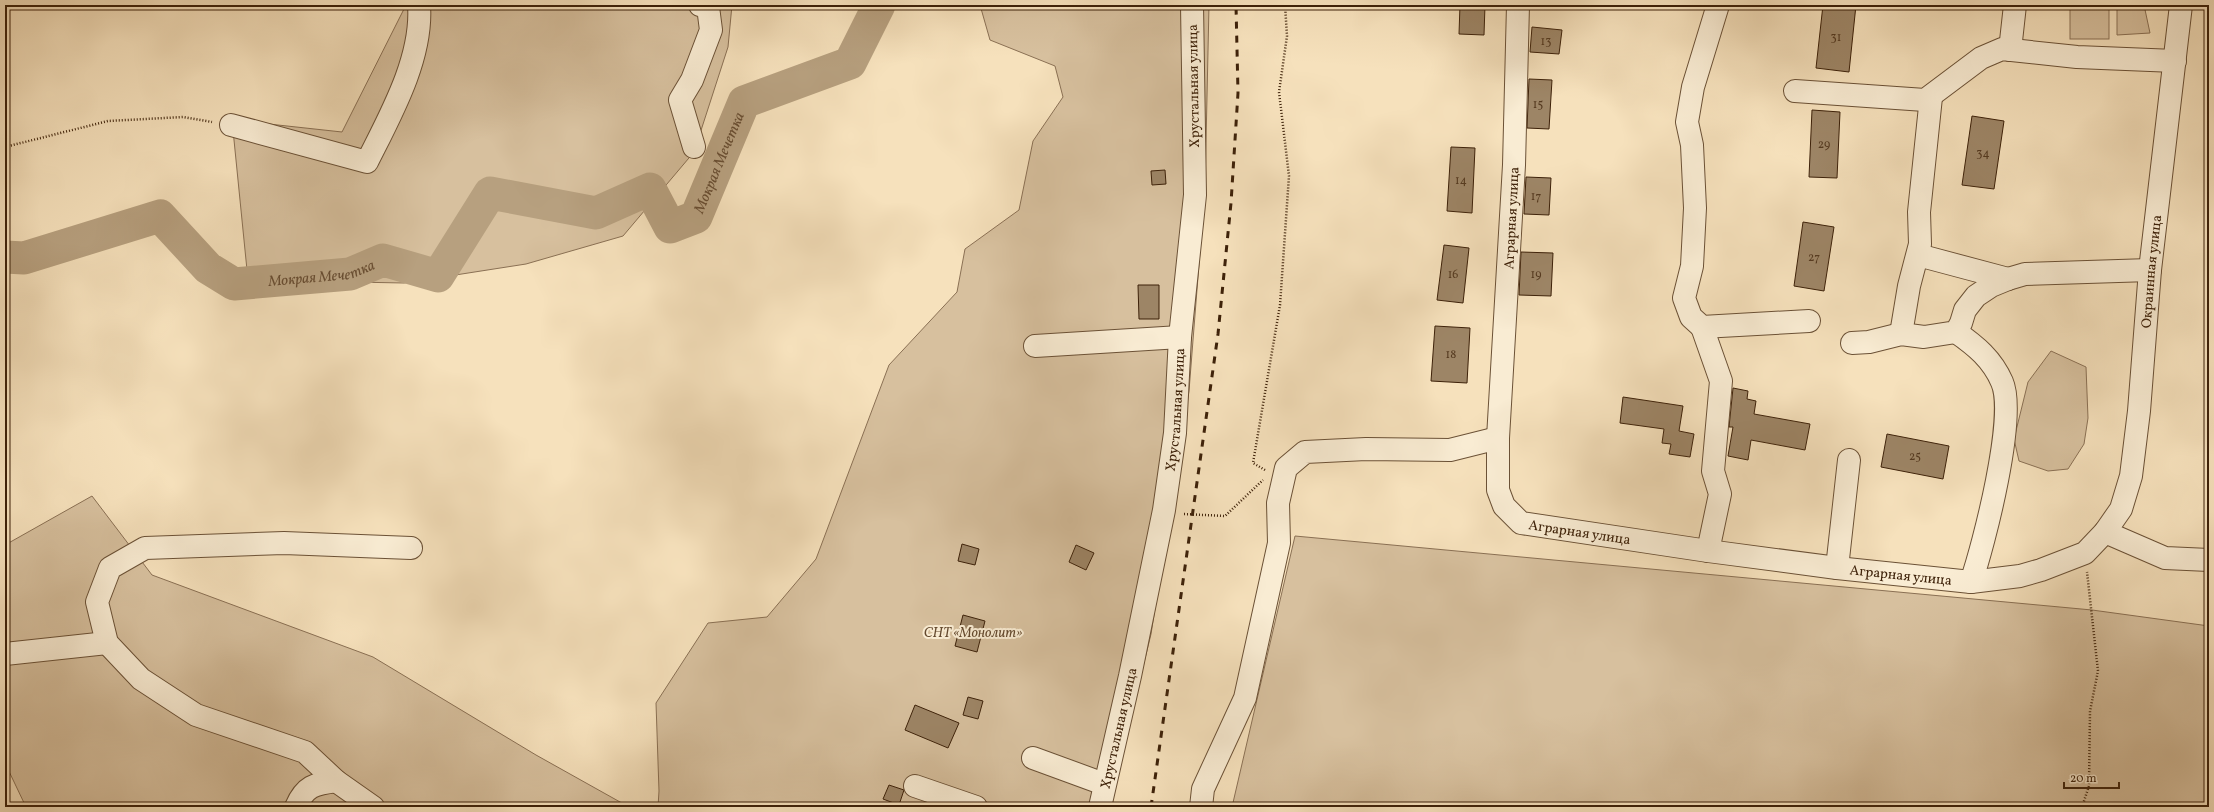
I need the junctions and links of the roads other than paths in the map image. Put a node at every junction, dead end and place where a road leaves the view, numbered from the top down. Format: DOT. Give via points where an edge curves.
graph roads {
  1 [pos="419,5"];
  2 [pos="700,5"];
  3 [pos="1192,5"];
  4 [pos="1518,5"];
  5 [pos="1718,5"];
  6 [pos="2015,5"];
  7 [pos="2181,5"];
  8 [pos="2010,50"];
  9 [pos="2175,61"];
  10 [pos="1795,91"];
  11 [pos="1931,97"];
  12 [pos="231,126"];
  13 [pos="694,146"];
  14 [pos="1918,255"];
  15 [pos="2150,270"];
  16 [pos="2008,279"];
  17 [pos="1809,321"];
  18 [pos="1702,327"];
  19 [pos="1956,332"];
  20 [pos="1901,334"];
  21 [pos="1180,337"];
  22 [pos="1852,343"];
  23 [pos="1035,346"];
  24 [pos="1498,438"];
  25 [pos="1849,460"];
  26 [pos="2106,532"];
  27 [pos="412,548"];
  28 [pos="1708,551"];
  29 [pos="2085,553"];
  30 [pos="2209,560"];
  31 [pos="1837,568"];
  32 [pos="1971,582"];
  33 [pos="107,643"];
  34 [pos="5,654"];
  35 [pos="1033,758"];
  36 [pos="336,781"];
  37 [pos="1104,784"];
  38 [pos="915,786"];
  39 [pos="296,807"];
  40 [pos="373,807"];
  41 [pos="976,807"];
  42 [pos="1100,807"];
  43 [pos="1201,807"];
  1 -- 12 [label="street" via="420,21 404,88 367,162"];
  2 -- 13 [label="street" via="708,7 711,30 692,80 680,100"];
  3 -- 21 [label="street, Хрустальная улица" via="1195,195"];
  4 -- 24 [label="street, Аграрная улица" via="1514,165"];
  5 -- 18 [label="street" via="1693,87 1687,122 1692,145 1695,208 1692,266 1684,298 1691,317"];
  6 -- 8 [label="street"];
  7 -- 9 [label="street, Окраинная улица"];
  8 -- 9 [label="street" via="2077,57"];
  8 -- 11 [label="street" via="2002,49 1981,58"];
  9 -- 15 [label="street, Окраинная улица"];
  10 -- 11 [label="street" via="1925,100"];
  11 -- 14 [label="street" via="1919,212"];
  14 -- 16 [label="street"];
  14 -- 20 [label="street" via="1909,286"];
  15 -- 16 [label="street" via="2025,274"];
  15 -- 26 [label="street, Окраинная улица" via="2131,476 2121,509"];
  16 -- 19 [label="street" via="1976,296 1965,310"];
  17 -- 18 [label="street"];
  18 -- 28 [label="street" via="1721,381 1713,471 1720,494"];
  19 -- 20 [label="street" via="1924,337"];
  19 -- 32 [label="street" via="1993,363 2003,384 2005,402 2002,448 1991,510"];
  20 -- 22 [label="street" via="1869,342"];
  21 -- 23 [label="street"];
  21 -- 37 [label="street, Хрустальная улица" via="1175,434 1164,510 1130,676"];
  24 -- 28 [label="street, Аграрная улица" via="1498,490 1504,506 1521,523"];
  24 -- 43 [label="street" via="1450,450 1366,449 1305,452 1286,468 1278,503 1280,543 1244,698 1203,789"];
  25 -- 31 [label="street"];
  26 -- 29 [label="street, Окраинная улица"];
  26 -- 30 [label="street" via="2164,558"];
  27 -- 33 [label="street" via="284,543 145,548 110,568 97,602"];
  28 -- 31 [label="street, Аграрная улица"];
  29 -- 32 [label="street, Аграрная улица" via="2020,576"];
  31 -- 32 [label="street, Аграрная улица"];
  33 -- 34 [label="street"];
  33 -- 36 [label="street" via="141,679 196,715 305,752"];
  35 -- 37 [label="street"];
  36 -- 39 [label="street" via="315,784 302,794"];
  36 -- 40 [label="street"];
  37 -- 42 [label="street, Хрустальная улица"];
  38 -- 41 [label="street"];
}
